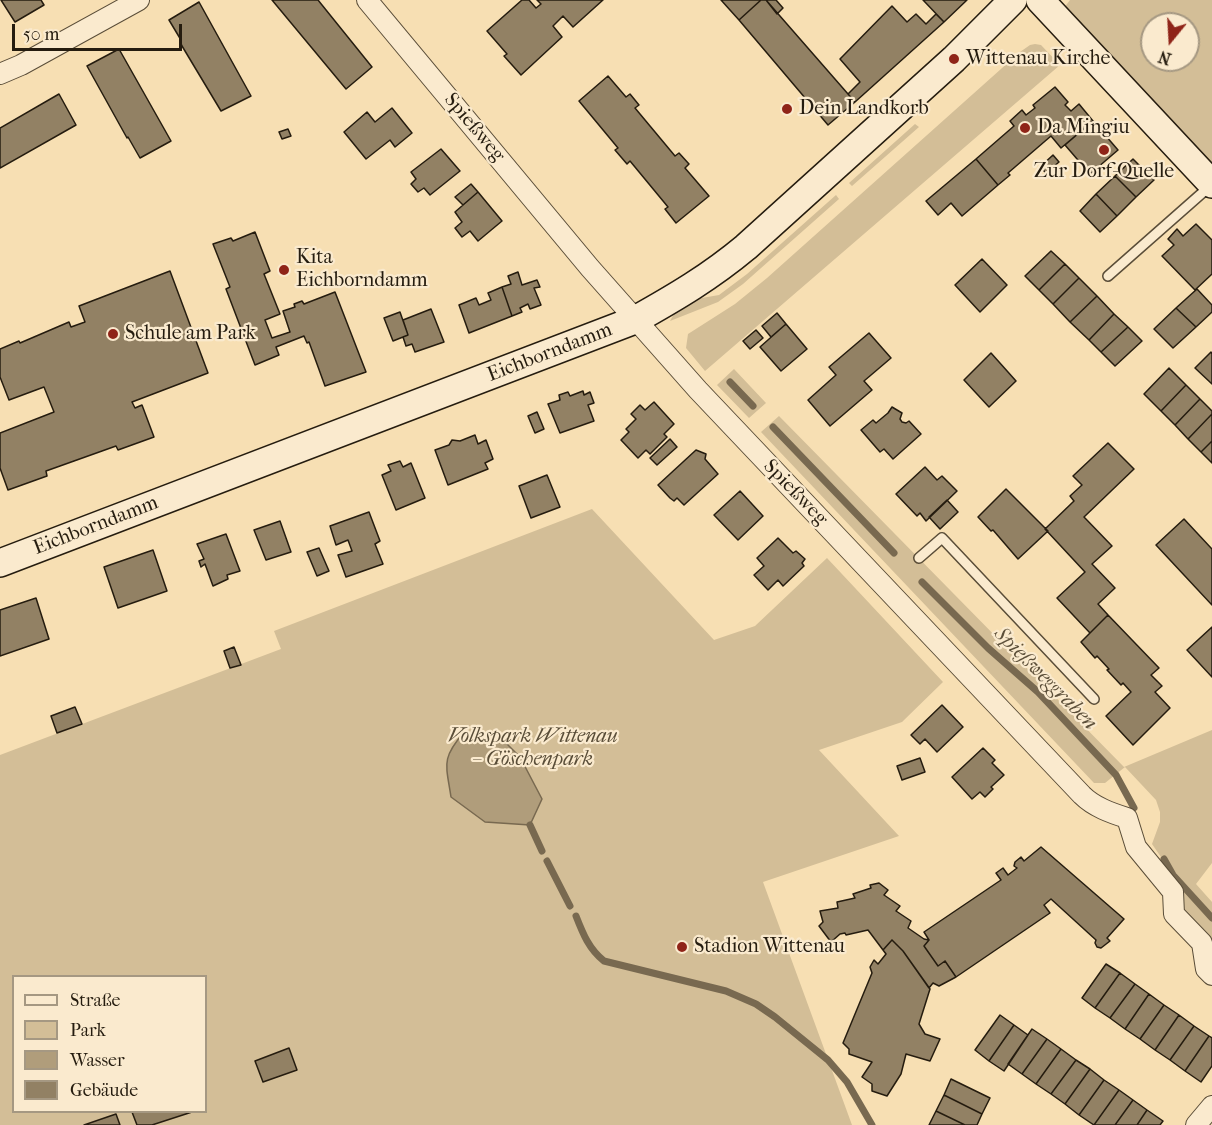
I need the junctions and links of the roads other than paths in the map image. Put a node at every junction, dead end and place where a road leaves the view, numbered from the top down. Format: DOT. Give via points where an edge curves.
graph roads {
  1 [pos="139,0"];
  2 [pos="367,0"];
  3 [pos="1013,0"];
  4 [pos="1040,0"];
  5 [pos="0,74"];
  6 [pos="1212,184"];
  7 [pos="1108,276"];
  8 [pos="635,320"];
  9 [pos="3,557"];
  10 [pos="919,558"];
  11 [pos="1094,699"];
  12 [pos="1212,975"];
  13 [pos="1212,1106"];
  14 [pos="1196,1125"];
  1 -- 5 [label="street"];
  2 -- 8 [label="street, Spießweg"];
  3 -- 8 [label="main road, Eichborndamm" via="954,59 746,247 717,271"];
  4 -- 6 [label="main road"];
  6 -- 7 [label="lane"];
  8 -- 9 [label="main road, Eichborndamm"];
  8 -- 12 [label="street, Spießweg" via="1082,795 1109,813 1127,818 1136,847 1173,892 1174,914 1202,943 1206,969"];
  10 -- 11 [label="lane" via="942,538"];
  13 -- 14 [label="street"];
}
